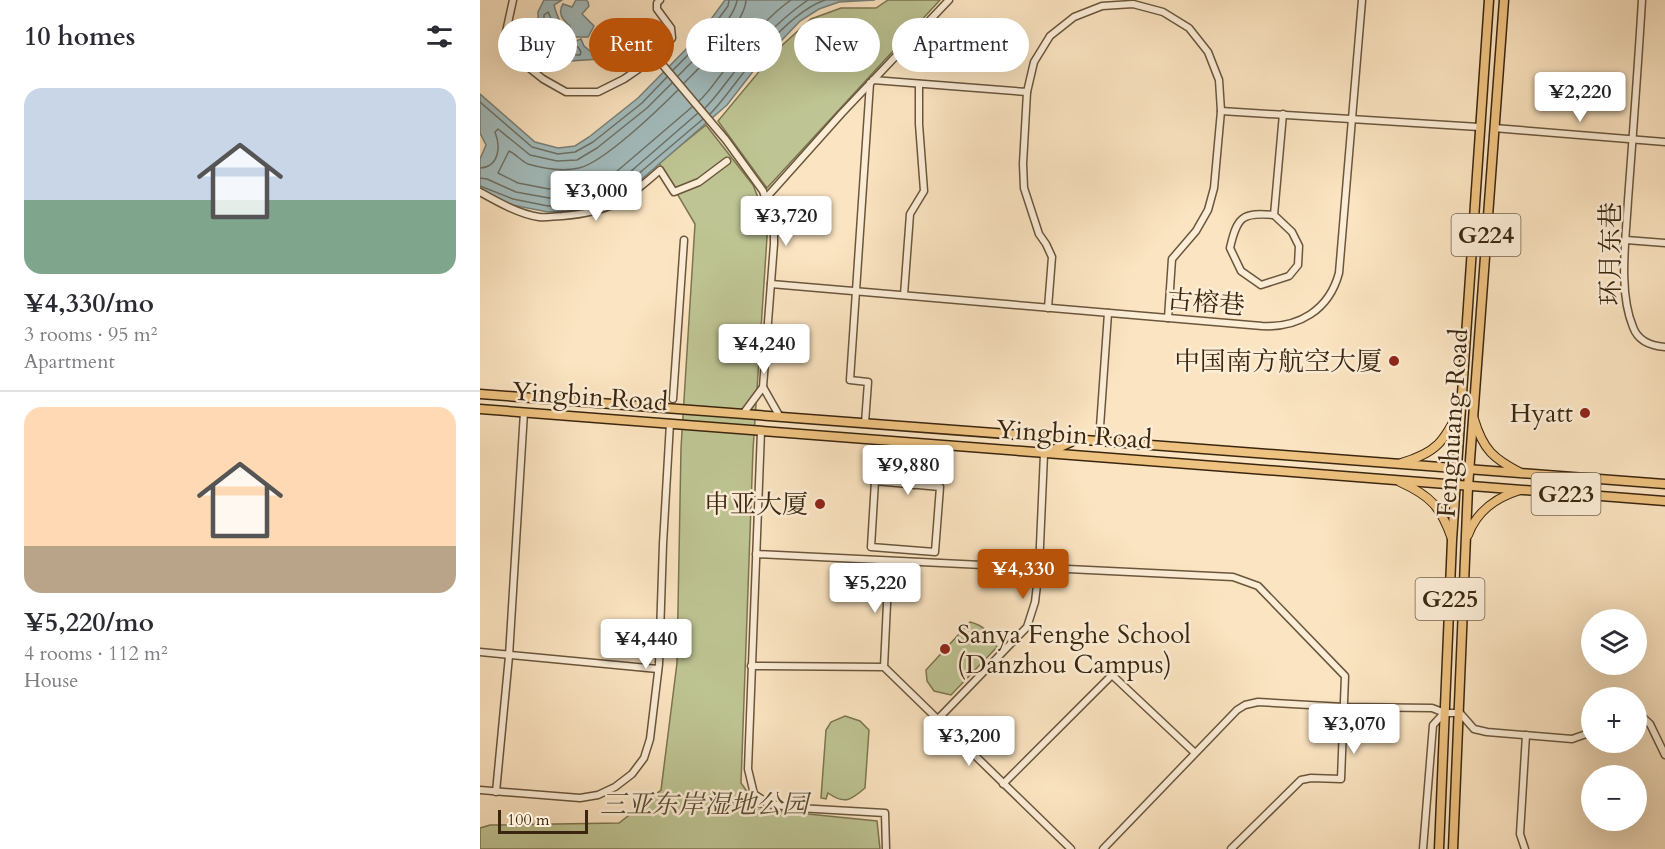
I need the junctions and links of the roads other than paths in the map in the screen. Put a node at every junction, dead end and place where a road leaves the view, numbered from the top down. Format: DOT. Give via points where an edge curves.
graph roads {
  1 [pos="513,0"];
  2 [pos="660,0"];
  3 [pos="949,0"];
  4 [pos="1362,0"];
  5 [pos="1489,0"];
  6 [pos="1504,0"];
  7 [pos="1642,0"];
  8 [pos="1133,2"];
  9 [pos="664,18"];
  10 [pos="634,72"];
  11 [pos="669,72"];
  12 [pos="872,82"];
  13 [pos="919,84"];
  14 [pos="1027,92"];
  15 [pos="1221,111"];
  16 [pos="1283,114"];
  17 [pos="1352,119"];
  18 [pos="1479,127"];
  19 [pos="1494,128"];
  20 [pos="1632,140"];
  21 [pos="1665,142"];
  22 [pos="727,161"];
  23 [pos="480,192"];
  24 [pos="765,198"];
  25 [pos="1274,215"];
  26 [pos="684,240"];
  27 [pos="1626,240"];
  28 [pos="1665,243"];
  29 [pos="771,284"];
  30 [pos="856,291"];
  31 [pos="904,296"];
  32 [pos="1048,308"];
  33 [pos="1108,313"];
  34 [pos="1168,318"];
  35 [pos="1665,347"];
  36 [pos="763,387"];
  37 [pos="480,394"];
  38 [pos="673,399"];
  39 [pos="1461,405"];
  40 [pos="480,409"];
  41 [pos="524,412"];
  42 [pos="743,414"];
  43 [pos="1473,414"];
  44 [pos="780,417"];
  45 [pos="670,423"];
  46 [pos="865,423"];
  47 [pos="761,431"];
  48 [pos="1023,436"];
  49 [pos="1038,437"];
  50 [pos="1077,441"];
  51 [pos="1099,441"];
  52 [pos="1022,452"];
  53 [pos="1044,454"];
  54 [pos="1074,456"];
  55 [pos="908,460"];
  56 [pos="1399,464"];
  57 [pos="1457,468"];
  58 [pos="908,469"];
  59 [pos="1469,469"];
  60 [pos="1522,473"];
  61 [pos="1396,480"];
  62 [pos="903,483"];
  63 [pos="1665,484"];
  64 [pos="914,485"];
  65 [pos="1456,486"];
  66 [pos="1468,486"];
  67 [pos="1520,490"];
  68 [pos="1665,501"];
  69 [pos="1466,539"];
  70 [pos="1452,540"];
  71 [pos="756,554"];
  72 [pos="889,561"];
  73 [pos="1038,568"];
  74 [pos="480,652"];
  75 [pos="509,656"];
  76 [pos="752,666"];
  77 [pos="884,668"];
  78 [pos="658,669"];
  79 [pos="1344,707"];
  80 [pos="1445,712"];
  81 [pos="1460,713"];
  82 [pos="938,720"];
  83 [pos="1647,721"];
  84 [pos="1526,735"];
  85 [pos="1581,736"];
  86 [pos="1195,753"];
  87 [pos="1665,755"];
  88 [pos="1004,784"];
  89 [pos="480,790"];
  90 [pos="496,792"];
  91 [pos="886,849"];
  92 [pos="1071,849"];
  93 [pos="1103,849"];
  94 [pos="1231,849"];
  95 [pos="1424,849"];
  96 [pos="1439,849"];
  97 [pos="1453,849"];
  98 [pos="1525,849"];
  1 -- 10 [label="street" via="506,32 523,63 543,79 566,92 598,92"];
  2 -- 9 [label="street" via="657,9"];
  3 -- 12 [label="street"];
  4 -- 17 [label="street, 古榕巷"];
  5 -- 18 [label="highway, Fenghuang Road / G224"];
  6 -- 19 [label="highway, Fenghuang Road / G224"];
  7 -- 20 [label="street, 环月东巷"];
  8 -- 14 [label="street" via="1102,6 1074,17 1050,36 1034,62"];
  8 -- 15 [label="street" via="1163,12 1189,28 1212,61 1219,80"];
  11 -- 24 [label="street" via="719,131"];
  12 -- 13 [label="street"];
  12 -- 24 [label="street"];
  12 -- 30 [label="street"];
  13 -- 14 [label="street"];
  13 -- 31 [label="street" via="924,191 910,214"];
  14 -- 32 [label="street" via="1024,188 1039,234 1052,256"];
  15 -- 16 [label="street"];
  15 -- 34 [label="street" via="1214,188 1196,231 1172,260"];
  16 -- 17 [label="street"];
  16 -- 25 [label="street"];
  17 -- 18 [label="street"];
  17 -- 34 [label="street, 古榕巷" via="1339,273 1323,305 1304,319 1282,326"];
  18 -- 39 [label="highway, Fenghuang Road / G224"];
  19 -- 20 [label="street"];
  19 -- 43 [label="highway, Fenghuang Road / G224"];
  20 -- 21 [label="street"];
  20 -- 27 [label="street, 环月东巷"];
  22 -- 23 [label="street" via="699,182 674,192 660,170 616,204 582,214 540,217"];
  24 -- 29 [label="street" via="774,225"];
  25 -- 25 [label="street" via="1292,232 1299,246 1298,266 1288,276 1261,285 1241,271 1230,248 1235,225 1242,219"];
  26 -- 38 [label="street"];
  27 -- 28 [label="street"];
  27 -- 35 [label="street, 环月东巷" via="1626,297 1633,329 1652,346"];
  29 -- 30 [label="street, 古榕巷"];
  29 -- 36 [label="street"];
  30 -- 31 [label="street, 古榕巷"];
  30 -- 46 [label="street" via="850,380 868,382"];
  31 -- 32 [label="street, 古榕巷"];
  32 -- 33 [label="street, 古榕巷"];
  33 -- 34 [label="street, 古榕巷"];
  33 -- 51 [label="street"];
  36 -- 42 [label="street"];
  36 -- 44 [label="street"];
  37 -- 42 [label="highway, Yingbin Road / G223"];
  39 -- 56 [label="main road" via="1450,430 1437,446 1424,457"];
  39 -- 57 [label="highway, Fenghuang Road / G224"];
  40 -- 41 [label="highway, Yingbin Road / G223"];
  41 -- 45 [label="highway, Yingbin Road / G223"];
  41 -- 75 [label="street"];
  42 -- 44 [label="highway, Yingbin Road / G223"];
  43 -- 59 [label="highway, Fenghuang Road / G224"];
  43 -- 60 [label="main road" via="1487,448 1498,461"];
  44 -- 46 [label="highway, Yingbin Road / G223"];
  45 -- 47 [label="highway, Yingbin Road / G223"];
  45 -- 78 [label="street"];
  46 -- 48 [label="highway, Yingbin Road / G223"];
  47 -- 52 [label="highway, Yingbin Road / G223"];
  47 -- 71 [label="street"];
  48 -- 49 [label="highway, Yingbin Road / G223"];
  48 -- 52 [label="highway"];
  49 -- 50 [label="highway, Yingbin Road / G223"];
  49 -- 53 [label="street"];
  50 -- 51 [label="highway, Yingbin Road / G223"];
  50 -- 53 [label="highway"];
  50 -- 54 [label="highway" via="1071,448"];
  51 -- 56 [label="highway, Yingbin Road / G223"];
  52 -- 53 [label="highway, Yingbin Road / G223"];
  53 -- 54 [label="highway, Yingbin Road / G223"];
  53 -- 73 [label="street"];
  54 -- 61 [label="highway, Yingbin Road / G223"];
  55 -- 58 [label="street"];
  56 -- 57 [label="highway, Yingbin Road / G223"];
  57 -- 59 [label="highway, Yingbin Road / G223"];
  57 -- 65 [label="highway, Fenghuang Road / G225"];
  58 -- 62 [label="street" via="903,469"];
  58 -- 64 [label="street" via="914,470"];
  59 -- 60 [label="highway, Yingbin Road / G223"];
  59 -- 66 [label="highway, Fenghuang Road / G224"];
  60 -- 63 [label="highway, Yingbin Road / G223"];
  61 -- 65 [label="highway, Yingbin Road / G223"];
  61 -- 70 [label="main road" via="1434,502 1446,520"];
  62 -- 64 [label="street"];
  62 -- 64 [label="street" via="875,481 871,547 935,553 940,488"];
  65 -- 66 [label="highway, Yingbin Road / G223"];
  65 -- 70 [label="highway, Fenghuang Road / G225"];
  66 -- 67 [label="highway, Yingbin Road / G223"];
  66 -- 69 [label="highway, Fenghuang Road / G225"];
  67 -- 68 [label="highway, Yingbin Road / G223"];
  67 -- 69 [label="main road" via="1502,496 1483,510"];
  69 -- 81 [label="highway, Fenghuang Road / G225"];
  70 -- 80 [label="highway, Fenghuang Road / G225"];
  71 -- 72 [label="street"];
  71 -- 76 [label="street"];
  72 -- 73 [label="street"];
  72 -- 77 [label="street"];
  73 -- 79 [label="street" via="1233,577 1258,586 1343,672"];
  73 -- 82 [label="street" via="1035,602 1027,627"];
  74 -- 75 [label="street"];
  75 -- 78 [label="street"];
  75 -- 90 [label="street"];
  76 -- 77 [label="street"];
  76 -- 91 [label="street" via="748,769 754,794 769,804 885,813"];
  77 -- 82 [label="street"];
  78 -- 90 [label="street" via="644,758 615,787 580,798"];
  79 -- 80 [label="street" via="1432,708"];
  79 -- 86 [label="street" via="1258,702 1245,705"];
  79 -- 94 [label="street" via="1341,779 1301,780"];
  80 -- 81 [label="street"];
  80 -- 95 [label="street" via="1432,725"];
  80 -- 96 [label="highway, Fenghuang Road / G225"];
  81 -- 84 [label="street" via="1473,729"];
  81 -- 97 [label="highway, Fenghuang Road / G225"];
  82 -- 88 [label="street"];
  83 -- 87 [label="street"];
  84 -- 85 [label="street" via="1572,739"];
  84 -- 98 [label="street" via="1520,834"];
  86 -- 88 [label="street" via="1112,675"];
  86 -- 93 [label="street"];
  88 -- 92 [label="street"];
  89 -- 90 [label="street"];
}
